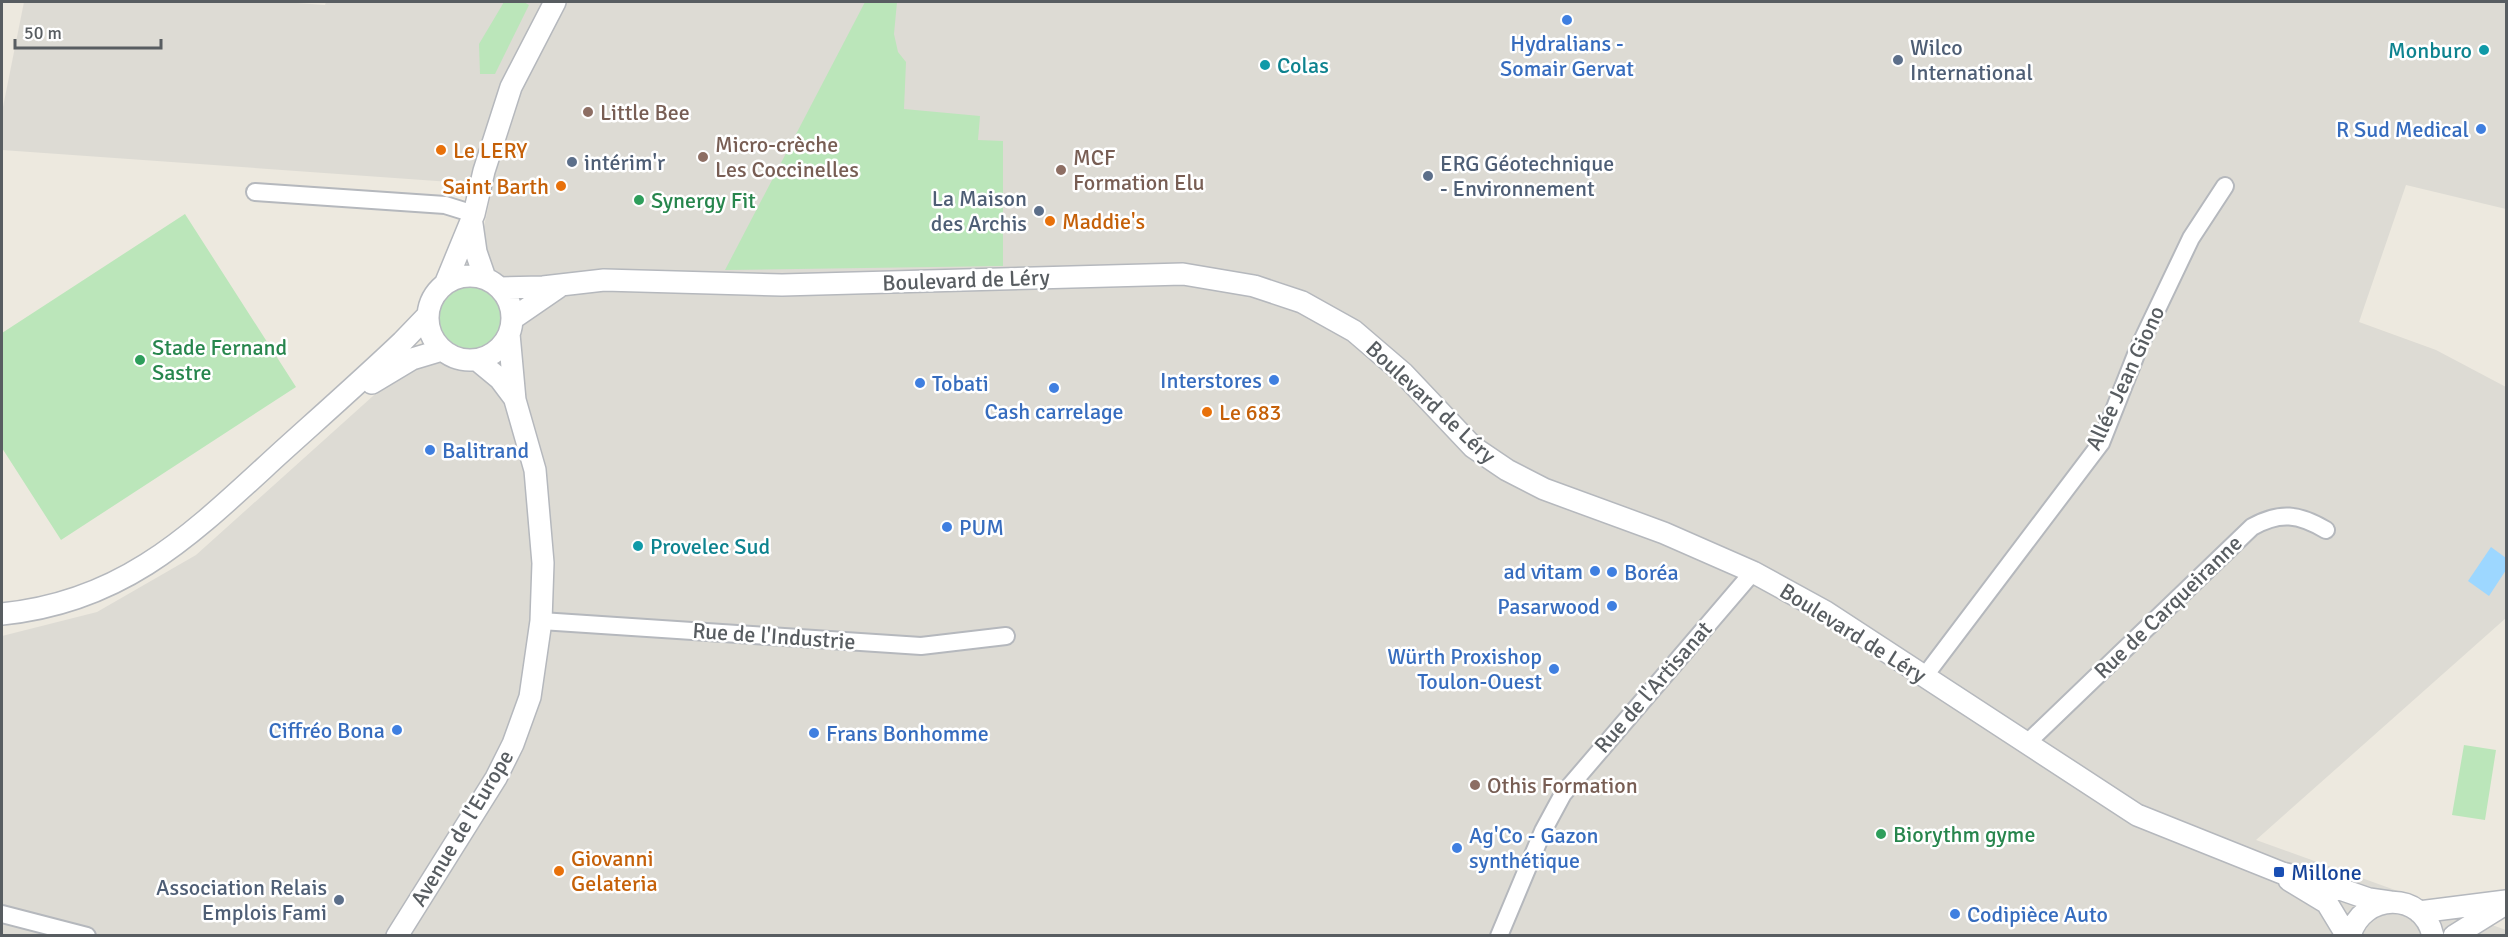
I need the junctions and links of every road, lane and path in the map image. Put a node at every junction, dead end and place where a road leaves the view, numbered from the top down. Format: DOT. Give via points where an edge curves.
graph roads {
  1 [pos="555,2"];
  2 [pos="2225,186"];
  3 [pos="255,192"];
  4 [pos="473,217"];
  5 [pos="446,282"];
  6 [pos="493,283"];
  7 [pos="563,284"];
  8 [pos="428,315"];
  9 [pos="511,327"];
  10 [pos="442,350"];
  11 [pos="477,360"];
  12 [pos="515,400"];
  13 [pos="335,405"];
  14 [pos="2326,530"];
  15 [pos="1753,572"];
  16 [pos="2,614"];
  17 [pos="541,621"];
  18 [pos="1006,636"];
  19 [pos="1924,676"];
  20 [pos="2026,744"];
  21 [pos="2282,873"];
  22 [pos="2390,902"];
  23 [pos="2506,903"];
  24 [pos="2420,912"];
  25 [pos="2,914"];
  26 [pos="87,936"];
  27 [pos="397,936"];
  28 [pos="1499,936"];
  29 [pos="2348,936"];
  30 [pos="2433,936"];
  31 [pos="2454,936"];
  1 -- 4 [label="street" via="511,87"];
  2 -- 19 [label="street, Allée Jean Giono" via="2190,238 2100,443"];
  3 -- 4 [label="street" via="445,205"];
  4 -- 5 [label="street"];
  4 -- 6 [label="street" via="472,237"];
  5 -- 6 [label="street" via="465,275"];
  5 -- 8 [label="street" via="430,302"];
  6 -- 7 [label="street, Boulevard de Léry" via="518,289"];
  6 -- 9 [label="street" via="507,297"];
  7 -- 9 [label="street, Boulevard de Léry"];
  7 -- 15 [label="street, Boulevard de Léry" via="604,280 794,285 1183,273 1254,286 1302,302 1354,331 1403,373 1473,447 1507,470 1544,489 1664,533"];
  8 -- 10 [label="street" via="430,334"];
  8 -- 13 [label="street"];
  9 -- 11 [label="street" via="496,351"];
  9 -- 12 [label="street, Avenue de l'Europe"];
  10 -- 11 [label="street" via="452,357"];
  10 -- 13 [label="street" via="412,359"];
  11 -- 12 [label="street, Avenue de l'Europe" via="500,379"];
  12 -- 17 [label="street, Avenue de l'Europe" via="535,470 543,564"];
  13 -- 16 [label="street" via="216,512 141,570 80,598"];
  14 -- 20 [label="street, Rue de Carqueiranne" via="2311,521 2287,515 2268,517 2252,527"];
  15 -- 19 [label="street, Boulevard de Léry" via="1826,612"];
  15 -- 28 [label="street, Rue de l'Artisanat" via="1563,794 1543,831"];
  17 -- 18 [label="street, Rue de l'Industrie" via="921,646"];
  17 -- 27 [label="street, Avenue de l'Europe" via="530,697 513,744 496,778"];
  19 -- 20 [label="street, Boulevard de Léry"];
  20 -- 21 [label="street, Boulevard de Léry" via="2137,815"];
  21 -- 22 [label="street, Boulevard de Léry"];
  21 -- 29 [label="street, Boulevard de Léry" via="2327,903"];
  22 -- 24 [label="street, Boulevard de Léry"];
  22 -- 29 [label="street" via="2367,909"];
  23 -- 24 [label="street"];
  23 -- 31 [label="street"];
  24 -- 30 [label="street"];
  25 -- 26 [label="street"];
}
